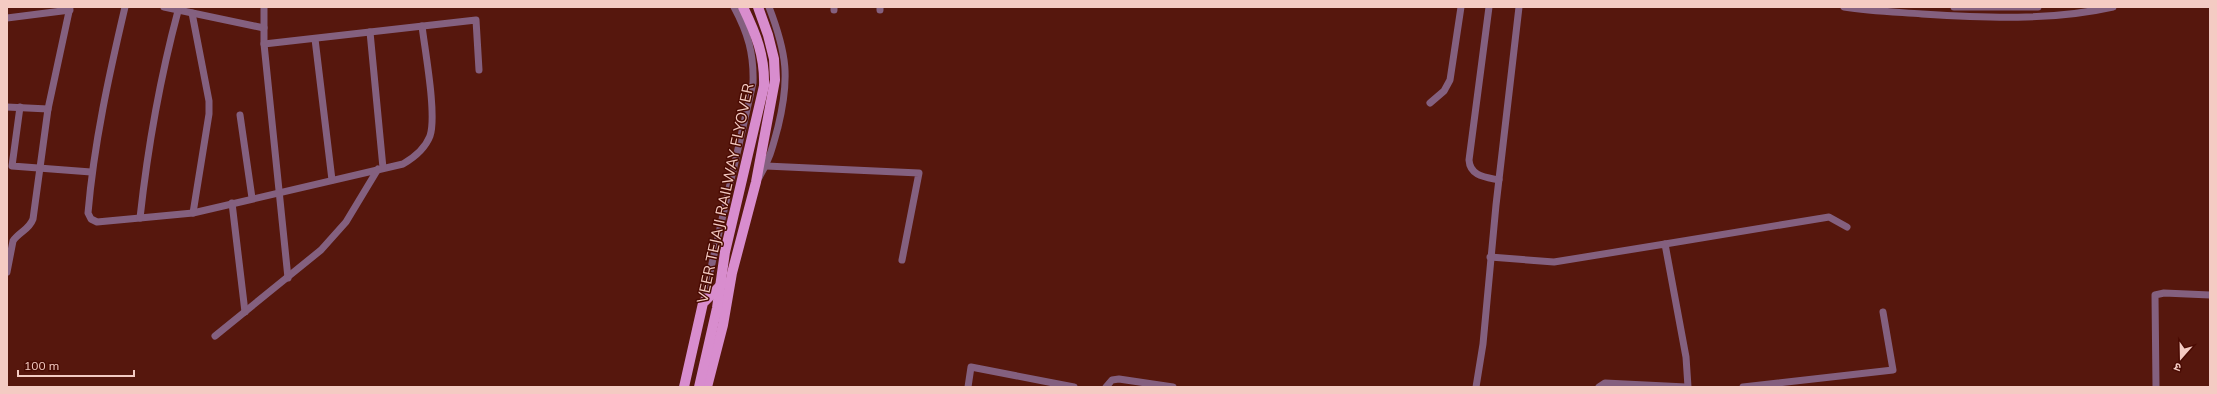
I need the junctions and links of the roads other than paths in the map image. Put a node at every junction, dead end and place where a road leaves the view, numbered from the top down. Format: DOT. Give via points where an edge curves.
graph roads {
  1 [pos="125,7"];
  2 [pos="164,7"];
  3 [pos="264,7"];
  4 [pos="734,7"];
  5 [pos="743,7"];
  6 [pos="758,7"];
  7 [pos="769,7"];
  8 [pos="1461,7"];
  9 [pos="1489,7"];
  10 [pos="1519,7"];
  11 [pos="1844,7"];
  12 [pos="1954,7"];
  13 [pos="2038,7"];
  14 [pos="2113,7"];
  15 [pos="70,8"];
  16 [pos="178,10"];
  17 [pos="192,14"];
  18 [pos="7,18"];
  19 [pos="422,26"];
  20 [pos="264,28"];
  21 [pos="370,32"];
  22 [pos="315,39"];
  23 [pos="264,44"];
  24 [pos="479,70"];
  25 [pos="1430,103"];
  26 [pos="7,107"];
  27 [pos="20,107"];
  28 [pos="48,109"];
  29 [pos="240,115"];
  30 [pos="766,166"];
  31 [pos="40,167"];
  32 [pos="381,169"];
  33 [pos="91,172"];
  34 [pos="332,180"];
  35 [pos="1498,180"];
  36 [pos="756,182"];
  37 [pos="278,192"];
  38 [pos="252,198"];
  39 [pos="232,203"];
  40 [pos="193,213"];
  41 [pos="140,218"];
  42 [pos="1847,228"];
  43 [pos="1665,244"];
  44 [pos="1490,257"];
  45 [pos="902,260"];
  46 [pos="7,272"];
  47 [pos="732,273"];
  48 [pos="288,278"];
  49 [pos="2210,295"];
  50 [pos="703,304"];
  51 [pos="245,312"];
  52 [pos="1883,312"];
  53 [pos="215,336"];
  54 [pos="684,387"];
  55 [pos="699,387"];
  56 [pos="707,387"];
  57 [pos="968,387"];
  58 [pos="1074,387"];
  59 [pos="1106,387"];
  60 [pos="1173,387"];
  61 [pos="1476,387"];
  62 [pos="1599,387"];
  63 [pos="1687,387"];
  64 [pos="1743,387"];
  65 [pos="2156,387"];
  1 -- 33 [label="street" via="106,88"];
  2 -- 16 [label="street"];
  3 -- 20 [label="street"];
  4 -- 50 [label="street" via="751,46 754,63 753,83"];
  5 -- 55 [label="main road, VEER TEJAJI RAILWAY FLYOVER, bridge" via="758,38 764,69 764,86 726,252 717,308"];
  6 -- 36 [label="main road" via="774,59 775,80"];
  7 -- 30 [label="street" via="780,35 787,81 772,153"];
  8 -- 25 [label="street" via="1454,68 1444,91"];
  9 -- 35 [label="street" via="1469,167 1472,172"];
  10 -- 35 [label="street"];
  11 -- 14 [label="street" via="1977,18 2088,12"];
  12 -- 13 [label="street"];
  15 -- 18 [label="street"];
  15 -- 28 [label="street"];
  16 -- 17 [label="street"];
  16 -- 41 [label="street" via="153,114"];
  17 -- 20 [label="street"];
  17 -- 40 [label="street" via="209,101"];
  19 -- 21 [label="street"];
  19 -- 24 [label="street" via="476,20"];
  19 -- 32 [label="street" via="432,118 430,135 424,148 414,158 403,164"];
  20 -- 23 [label="street"];
  21 -- 22 [label="street"];
  21 -- 32 [label="street"];
  22 -- 23 [label="street"];
  22 -- 34 [label="street"];
  23 -- 37 [label="street"];
  26 -- 27 [label="street"];
  27 -- 28 [label="street"];
  27 -- 31 [label="street" via="12,166"];
  28 -- 31 [label="street"];
  29 -- 38 [label="street"];
  30 -- 36 [label="street"];
  30 -- 45 [label="street" via="919,173"];
  31 -- 33 [label="street"];
  31 -- 46 [label="street" via="33,219 27,230 13,241"];
  32 -- 34 [label="street"];
  32 -- 48 [label="street" via="346,222 321,250"];
  33 -- 41 [label="street" via="88,213 91,219 97,222"];
  34 -- 37 [label="street"];
  35 -- 44 [label="street"];
  36 -- 47 [label="main road"];
  37 -- 38 [label="street"];
  37 -- 48 [label="street"];
  38 -- 39 [label="street"];
  39 -- 40 [label="street"];
  39 -- 51 [label="street"];
  40 -- 41 [label="street"];
  42 -- 43 [label="street" via="1829,217"];
  43 -- 44 [label="street" via="1554,262"];
  43 -- 63 [label="street" via="1686,357"];
  44 -- 61 [label="street" via="1483,344"];
  47 -- 50 [label="main road"];
  47 -- 56 [label="main road" via="723,325"];
  48 -- 51 [label="street"];
  49 -- 65 [label="street" via="2164,293 2154,297"];
  50 -- 54 [label="main road"];
  51 -- 53 [label="street"];
  52 -- 64 [label="street" via="1894,370"];
  57 -- 58 [label="street" via="971,367"];
  59 -- 60 [label="street" via="1112,380 1119,379"];
  62 -- 63 [label="street" via="1605,383"];
}
